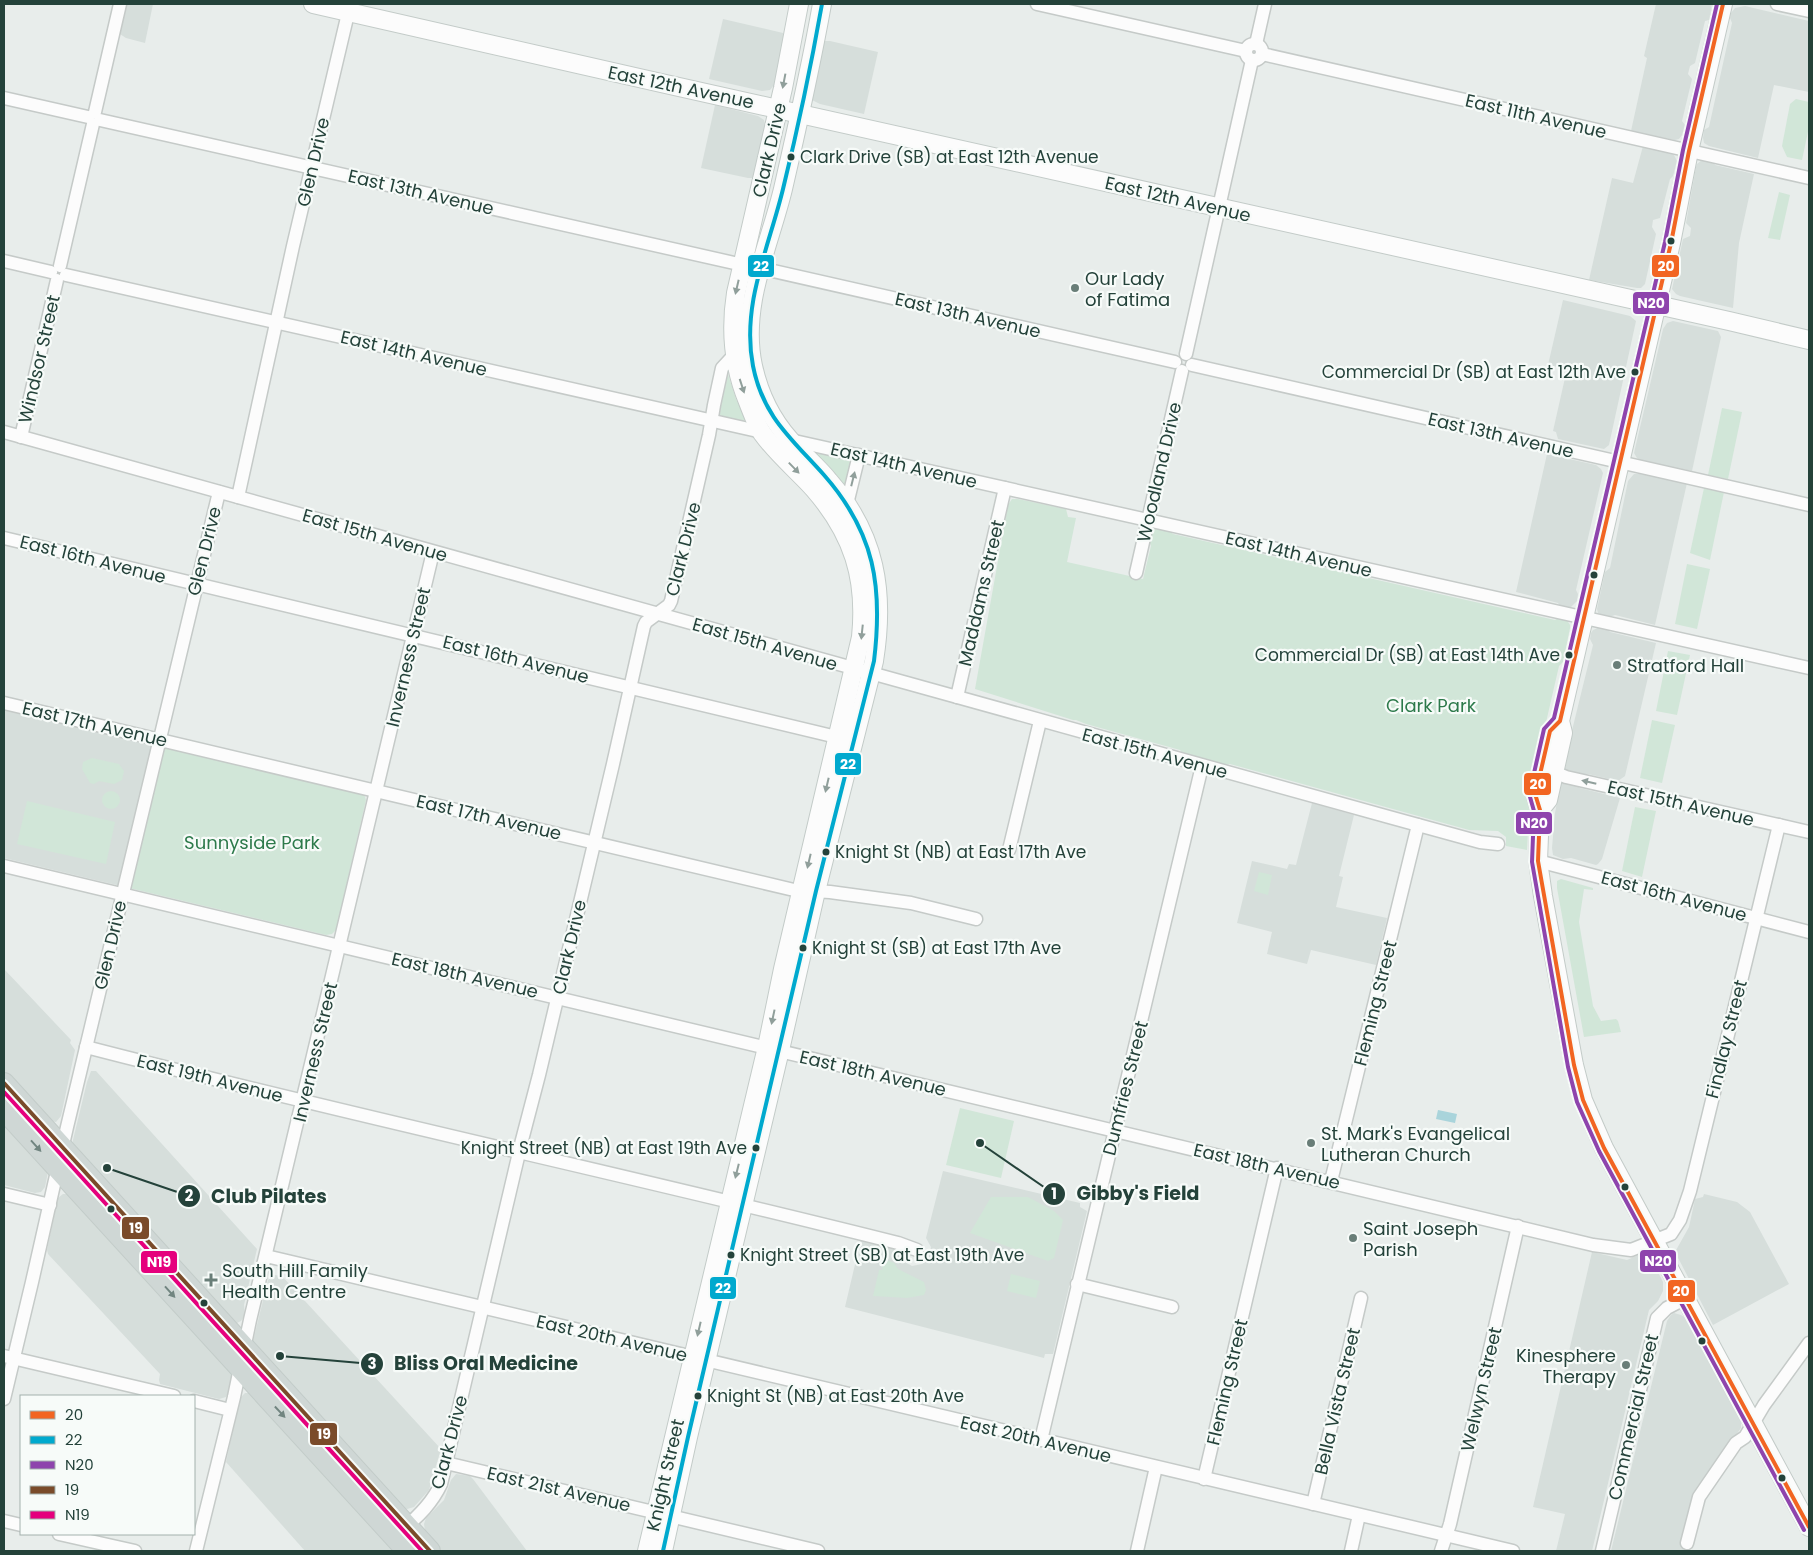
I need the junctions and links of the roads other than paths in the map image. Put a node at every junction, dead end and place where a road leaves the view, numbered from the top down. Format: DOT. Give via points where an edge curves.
graph roads {
  1 [pos="120,4"];
  2 [pos="313,4"];
  3 [pos="799,4"];
  4 [pos="822,4"];
  5 [pos="1037,4"];
  6 [pos="1265,4"];
  7 [pos="1722,4"];
  8 [pos="1777,4"];
  9 [pos="349,8"];
  10 [pos="1809,11"];
  11 [pos="1254,52"];
  12 [pos="4,98"];
  13 [pos="778,109"];
  14 [pos="800,114"];
  15 [pos="94,118"];
  16 [pos="1689,151"];
  17 [pos="312,167"];
  18 [pos="1809,178"];
  19 [pos="1218,208"];
  20 [pos="4,261"];
  21 [pos="752,266"];
  22 [pos="58,273"];
  23 [pos="1656,306"];
  24 [pos="277,322"];
  25 [pos="1809,340"];
  26 [pos="734,355"];
  27 [pos="1184,363"];
  28 [pos="712,421"];
  29 [pos="4,432"];
  30 [pos="762,432"];
  31 [pos="21,437"];
  32 [pos="790,440"];
  33 [pos="859,455"];
  34 [pos="1619,462"];
  35 [pos="1005,488"];
  36 [pos="219,492"];
  37 [pos="238,497"];
  38 [pos="847,504"];
  39 [pos="1809,505"];
  40 [pos="1148,519"];
  41 [pos="4,538"];
  42 [pos="433,552"];
  43 [pos="1136,573"];
  44 [pos="196,584"];
  45 [pos="657,613"];
  46 [pos="1584,618"];
  47 [pos="413,635"];
  48 [pos="1809,668"];
  49 [pos="862,672"];
  50 [pos="630,687"];
  51 [pos="957,697"];
  52 [pos="4,703"];
  53 [pos="1040,721"];
  54 [pos="1560,721"];
  55 [pos="159,739"];
  56 [pos="846,739"];
  57 [pos="1202,766"];
  58 [pos="1554,772"];
  59 [pos="376,790"];
  60 [pos="1540,810"];
  61 [pos="1418,825"];
  62 [pos="1779,825"];
  63 [pos="1809,832"];
  64 [pos="594,842"];
  65 [pos="1498,844"];
  66 [pos="1009,850"];
  67 [pos="1538,861"];
  68 [pos="4,866"];
  69 [pos="809,891"];
  70 [pos="122,894"];
  71 [pos="1756,918"];
  72 [pos="976,919"];
  73 [pos="1809,932"];
  74 [pos="339,945"];
  75 [pos="558,997"];
  76 [pos="86,1047"];
  77 [pos="773,1049"];
  78 [pos="4,1083"];
  79 [pos="303,1100"];
  80 [pos="4,1110"];
  81 [pos="1115,1131"];
  82 [pos="62,1147"];
  83 [pos="519,1152"];
  84 [pos="1277,1168"];
  85 [pos="58,1170"];
  86 [pos="1331,1181"];
  87 [pos="4,1194"];
  88 [pos="737,1203"];
  89 [pos="50,1205"];
  90 [pos="1518,1226"];
  91 [pos="1655,1241"];
  92 [pos="917,1250"];
  93 [pos="266,1256"];
  94 [pos="1077,1284"];
  95 [pos="1361,1298"];
  96 [pos="1686,1298"];
  97 [pos="482,1307"];
  98 [pos="1172,1307"];
  99 [pos="1809,1343"];
  100 [pos="244,1347"];
  101 [pos="9,1357"];
  102 [pos="700,1358"];
  103 [pos="240,1368"];
  104 [pos="170,1395"];
  105 [pos="4,1399"];
  106 [pos="195,1401"];
  107 [pos="230,1410"];
  108 [pos="1754,1423"];
  109 [pos="1041,1440"];
  110 [pos="446,1463"];
  111 [pos="1156,1468"];
  112 [pos="1204,1479"];
  113 [pos="1313,1504"];
  114 [pos="663,1514"];
  115 [pos="1360,1515"];
  116 [pos="4,1521"];
  117 [pos="1808,1522"];
  118 [pos="20,1525"];
  119 [pos="63,1535"];
  120 [pos="1446,1535"];
  121 [pos="403,1538"];
  122 [pos="1687,1544"];
  123 [pos="135,1551"];
  124 [pos="196,1551"];
  125 [pos="430,1551"];
  126 [pos="647,1551"];
  127 [pos="663,1551"];
  128 [pos="818,1551"];
  129 [pos="1136,1551"];
  130 [pos="1351,1551"];
  131 [pos="1441,1551"];
  132 [pos="1514,1551"];
  133 [pos="1602,1551"];
  1 -- 15 [label="street, Windsor Street"];
  2 -- 9 [label="street, East 12th Avenue"];
  3 -- 13 [label="street, Clark Drive, one-way"];
  4 -- 14 [label="street, Clark Drive"];
  5 -- 11 [label="street, East 11th Avenue"];
  6 -- 11 [label="street, Woodland Drive"];
  7 -- 16 [label="street"];
  8 -- 10 [label="street"];
  9 -- 13 [label="street, East 12th Avenue"];
  9 -- 17 [label="street, Glen Drive"];
  11 -- 16 [label="street, East 11th Avenue"];
  11 -- 19 [label="street, Woodland Drive"];
  12 -- 15 [label="street, East 13th Avenue"];
  13 -- 14 [label="street, East 12th Avenue"];
  13 -- 21 [label="street, Clark Drive"];
  14 -- 19 [label="street, East 12th Avenue"];
  14 -- 21 [label="street, Clark Drive" via="782,191"];
  15 -- 17 [label="street, East 13th Avenue"];
  15 -- 22 [label="street, Windsor Street"];
  16 -- 18 [label="street, East 11th Avenue"];
  16 -- 23 [label="street"];
  17 -- 21 [label="street, East 13th Avenue"];
  17 -- 24 [label="street, Glen Drive"];
  19 -- 23 [label="street, East 12th Avenue"];
  19 -- 27 [label="street, Woodland Drive"];
  20 -- 22 [label="street, East 14th Avenue"];
  21 -- 26 [label="street, Clark Drive, one-way" via="733,310"];
  21 -- 27 [label="street, East 13th Avenue"];
  21 -- 32 [label="street, Clark Drive" via="750,324 753,366 770,412"];
  22 -- 24 [label="street, East 14th Avenue"];
  22 -- 31 [label="street, Windsor Street"];
  23 -- 25 [label="street, East 12th Avenue"];
  23 -- 34 [label="street"];
  24 -- 28 [label="street, East 14th Avenue"];
  24 -- 37 [label="street, Glen Drive"];
  26 -- 28 [label="street, Clark Drive" via="722,368"];
  26 -- 30 [label="street, Clark Drive, one-way" via="743,392"];
  27 -- 34 [label="street, East 13th Avenue"];
  27 -- 40 [label="street, Woodland Drive"];
  28 -- 30 [label="street, East 14th Avenue"];
  28 -- 45 [label="street, Clark Drive" via="669,605"];
  29 -- 31 [label="street, East 15th Avenue"];
  30 -- 49 [label="street, Knight Street, one-way" via="824,502 850,545 862,595"];
  31 -- 36 [label="street, East 15th Avenue"];
  32 -- 33 [label="street, East 14th Avenue"];
  32 -- 38 [label="street, Knight Street" via="829,480"];
  33 -- 35 [label="street, East 14th Avenue"];
  38 -- 33 [label="street, one-way"];
  34 -- 39 [label="street, East 13th Avenue"];
  34 -- 46 [label="street"];
  35 -- 40 [label="street, East 14th Avenue"];
  35 -- 51 [label="street, Maddams Street"];
  36 -- 37 [label="street, East 15th Avenue"];
  36 -- 44 [label="street, Glen Drive"];
  37 -- 42 [label="street, East 15th Avenue"];
  38 -- 49 [label="street, Knight Street" via="864,537 876,576 877,639"];
  40 -- 43 [label="street, Woodland Drive"];
  40 -- 46 [label="street, East 14th Avenue"];
  41 -- 44 [label="street, East 16th Avenue"];
  42 -- 45 [label="street, East 15th Avenue"];
  42 -- 47 [label="street, Inverness Street"];
  44 -- 47 [label="street, East 16th Avenue"];
  44 -- 55 [label="street, Glen Drive"];
  45 -- 49 [label="street, East 15th Avenue"];
  45 -- 50 [label="street, Clark Drive" via="646,622"];
  46 -- 48 [label="street, East 14th Avenue"];
  46 -- 54 [label="street"];
  47 -- 50 [label="street, East 16th Avenue"];
  47 -- 59 [label="street, Inverness Street"];
  49 -- 51 [label="street, East 15th Avenue"];
  49 -- 56 [label="street, Knight Street"];
  50 -- 56 [label="street, East 16th Avenue"];
  50 -- 64 [label="street, Clark Drive"];
  51 -- 53 [label="street, East 15th Avenue"];
  52 -- 55 [label="street, East 17th Avenue"];
  53 -- 57 [label="street, East 15th Avenue"];
  53 -- 66 [label="street"];
  54 -- 58 [label="street" via="1563,733"];
  54 -- 60 [label="street" via="1550,731 1543,758 1536,797"];
  55 -- 59 [label="street, East 17th Avenue"];
  55 -- 70 [label="street, Glen Drive"];
  56 -- 69 [label="street, Knight Street"];
  57 -- 61 [label="street, East 15th Avenue"];
  57 -- 81 [label="street, Dumfries Street"];
  58 -- 60 [label="street" via="1548,800"];
  62 -- 58 [label="street, East 15th Avenue, one-way"];
  59 -- 64 [label="street, East 17th Avenue"];
  59 -- 74 [label="street, Inverness Street"];
  60 -- 67 [label="street"];
  61 -- 65 [label="street, East 15th Avenue"];
  61 -- 86 [label="street, Fleming Street"];
  62 -- 63 [label="street, East 15th Avenue"];
  62 -- 71 [label="street, Findlay Street"];
  64 -- 69 [label="street, East 17th Avenue"];
  64 -- 75 [label="street, Clark Drive"];
  67 -- 71 [label="street, East 16th Avenue"];
  67 -- 91 [label="street" via="1583,1100 1604,1148"];
  68 -- 70 [label="street, East 18th Avenue"];
  69 -- 72 [label="street, East 17th Avenue" via="911,903"];
  69 -- 77 [label="street, Knight Street"];
  70 -- 74 [label="street, East 18th Avenue"];
  70 -- 76 [label="street, Glen Drive"];
  71 -- 73 [label="street, East 16th Avenue"];
  71 -- 91 [label="street, Findlay Street" via="1690,1191 1676,1228"];
  74 -- 75 [label="street, East 18th Avenue"];
  74 -- 79 [label="street, Inverness Street"];
  75 -- 77 [label="street, East 18th Avenue"];
  75 -- 83 [label="street, Clark Drive"];
  76 -- 79 [label="street, East 19th Avenue"];
  76 -- 82 [label="street, Glen Drive"];
  77 -- 81 [label="street, East 18th Avenue"];
  77 -- 88 [label="street, Knight Street"];
  78 -- 82 [label="main road"];
  79 -- 83 [label="street, East 19th Avenue"];
  79 -- 93 [label="street, Inverness Street"];
  80 -- 85 [label="main road, one-way"];
  81 -- 84 [label="street, East 18th Avenue"];
  81 -- 94 [label="street, Dumfries Street"];
  82 -- 85 [label="street, Glen Drive"];
  82 -- 100 [label="main road"];
  83 -- 88 [label="street, East 19th Avenue"];
  83 -- 97 [label="street, Clark Drive"];
  84 -- 86 [label="street, East 18th Avenue"];
  84 -- 112 [label="street, Fleming Street"];
  85 -- 89 [label="street, Glen Drive"];
  85 -- 103 [label="main road, one-way"];
  86 -- 90 [label="street, East 18th Avenue"];
  87 -- 89 [label="street"];
  88 -- 92 [label="street, East 19th Avenue"];
  88 -- 102 [label="street, Knight Street"];
  89 -- 101 [label="street, Glen Drive"];
  90 -- 91 [label="street, East 18th Avenue" via="1626,1250"];
  90 -- 120 [label="street, Welwyn Street"];
  91 -- 96 [label="street"];
  93 -- 97 [label="street, East 20th Avenue"];
  93 -- 100 [label="street, Inverness Street"];
  94 -- 98 [label="street"];
  94 -- 109 [label="street, Dumfries Street"];
  95 -- 113 [label="street, Bella Vista Street"];
  96 -- 108 [label="street"];
  96 -- 133 [label="street, Commercial Street" via="1656,1318"];
  97 -- 102 [label="street, East 20th Avenue"];
  97 -- 110 [label="street, Clark Drive"];
  99 -- 108 [label="street"];
  100 -- 103 [label="street, Inverness Street"];
  100 -- 121 [label="main road"];
  101 -- 104 [label="street"];
  101 -- 105 [label="street, Glen Drive"];
  102 -- 109 [label="street, East 20th Avenue"];
  102 -- 114 [label="street, Knight Street"];
  103 -- 107 [label="street, Inverness Street"];
  103 -- 121 [label="main road, one-way"];
  106 -- 107 [label="street"];
  107 -- 124 [label="street, Inverness Street"];
  108 -- 117 [label="street"];
  108 -- 122 [label="street" via="1699,1496"];
  109 -- 111 [label="street, East 20th Avenue"];
  110 -- 114 [label="street, East 21st Avenue"];
  110 -- 121 [label="street, Clark Drive" via="435,1497"];
  111 -- 112 [label="street, East 20th Avenue"];
  111 -- 129 [label="street"];
  112 -- 113 [label="street, East 20th Avenue"];
  113 -- 115 [label="street, East 20th Avenue"];
  114 -- 126 [label="street, Knight Street"];
  114 -- 127 [label="street, Knight Street"];
  114 -- 128 [label="street, East 21st Avenue"];
  115 -- 120 [label="street, East 20th Avenue"];
  115 -- 130 [label="street"];
  116 -- 118 [label="street"];
  119 -- 123 [label="street"];
  120 -- 131 [label="street, Welwyn Street"];
  120 -- 132 [label="street, East 20th Avenue"];
  121 -- 125 [label="main road"];
}
